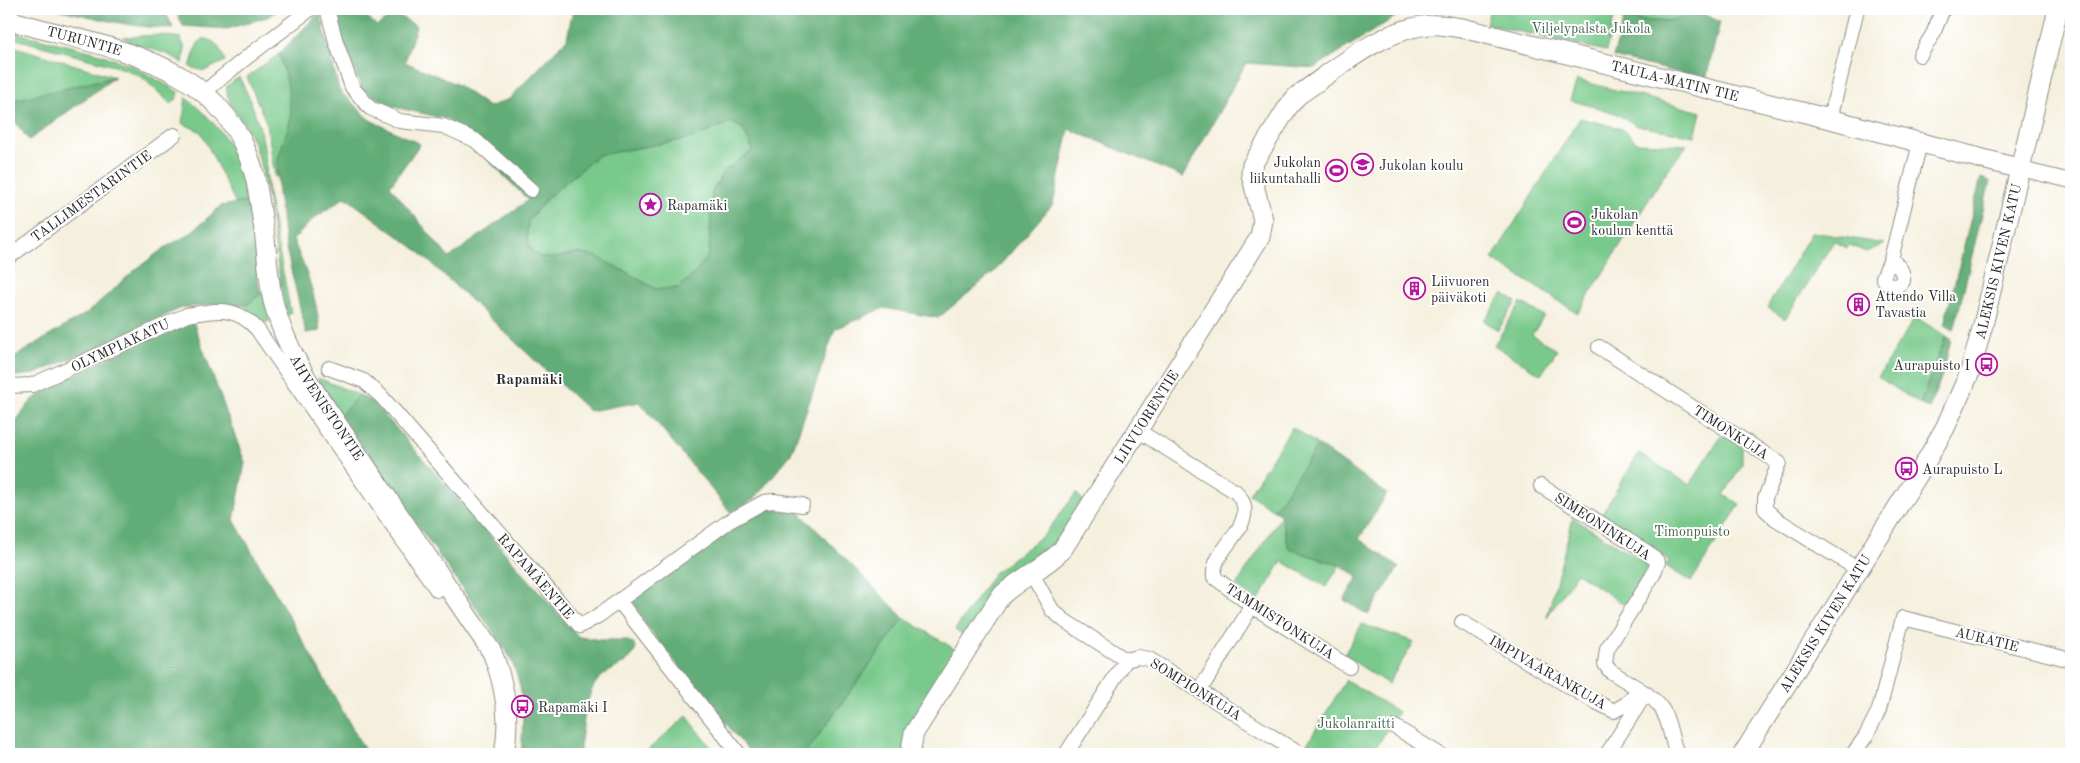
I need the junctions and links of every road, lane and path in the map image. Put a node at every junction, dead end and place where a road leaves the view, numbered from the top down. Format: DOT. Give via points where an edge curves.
graph roads {
  1 [pos="310,9"];
  2 [pos="327,9"];
  3 [pos="1856,9"];
  4 [pos="1943,9"];
  5 [pos="2058,9"];
  6 [pos="9,20"];
  7 [pos="1920,55"];
  8 [pos="159,63"];
  9 [pos="1337,69"];
  10 [pos="205,92"];
  11 [pos="1830,119"];
  12 [pos="174,134"];
  13 [pos="1920,143"];
  14 [pos="2021,169"];
  15 [pos="2071,181"];
  16 [pos="530,190"];
  17 [pos="9,257"];
  18 [pos="1891,259"];
  19 [pos="1599,347"];
  20 [pos="329,368"];
  21 [pos="9,386"];
  22 [pos="1137,430"];
  23 [pos="1541,486"];
  24 [pos="802,505"];
  25 [pos="1858,570"];
  26 [pos="1032,574"];
  27 [pos="437,590"];
  28 [pos="619,601"];
  29 [pos="1252,606"];
  30 [pos="1462,622"];
  31 [pos="1126,660"];
  32 [pos="2071,660"];
  33 [pos="1350,667"];
  34 [pos="1200,690"];
  35 [pos="1642,691"];
  36 [pos="1395,726"];
  37 [pos="1298,753"];
  38 [pos="504,754"];
  39 [pos="739,754"];
  40 [pos="910,754"];
  41 [pos="1066,754"];
  42 [pos="1439,754"];
  43 [pos="1607,754"];
  44 [pos="1677,754"];
  45 [pos="1743,754"];
  46 [pos="1853,754"];
  1 -- 10 [label="street" via="235,64"];
  2 -- 16 [label="street" via="352,88 370,108 400,121 442,126 475,140"];
  3 -- 11 [label="street"];
  4 -- 7 [label="street"];
  5 -- 14 [label="main road, ALEKSIS KIVEN KATU"];
  6 -- 8 [label="main road, TURUNTIE"];
  8 -- 10 [label="main road, AHVENISTONTIE"];
  9 -- 11 [label="main road, TAULA-MATIN TIE" via="1379,40 1402,31 1431,25 1450,26"];
  9 -- 22 [label="main road, LIIVUORENTIE" via="1297,96 1259,152 1251,174 1263,220 1260,237"];
  10 -- 38 [label="main road, AHVENISTONTIE" via="234,129 255,176 273,301 290,349 312,387 492,652 500,672 507,711"];
  11 -- 13 [label="main road, TAULA-MATIN TIE"];
  12 -- 17 [label="street, TALLIMESTARINTIE"];
  13 -- 14 [label="main road, TAULA-MATIN TIE"];
  13 -- 18 [label="street"];
  14 -- 15 [label="street"];
  14 -- 25 [label="main road, ALEKSIS KIVEN KATU" via="1970,372 1921,470"];
  19 -- 25 [label="street, TIMONKUJA" via="1779,463 1765,498 1766,509 1776,519"];
  20 -- 28 [label="street, RAPAMÄENTIE" via="355,376 381,396 580,626"];
  21 -- 27 [label="street, OLYMPIAKATU" via="32,385 186,315 212,310 245,317 257,329"];
  22 -- 26 [label="main road, LIIVUORENTIE" via="1062,550"];
  22 -- 29 [label="street, TAMMISTONKUJA" via="1236,492 1244,505 1244,519 1213,567 1214,577"];
  23 -- 35 [label="street, SIMEONINKUJA" via="1658,562 1606,649 1605,664 1610,671"];
  24 -- 28 [label="street, RAPAMÄENTIE" via="764,502 728,522"];
  25 -- 45 [label="main road, ALEKSIS KIVEN KATU"];
  26 -- 31 [label="street" via="1052,610"];
  26 -- 40 [label="main road, LIIVUORENTIE" via="1000,597 914,733"];
  28 -- 39 [label="street"];
  29 -- 33 [label="street, TAMMISTONKUJA"];
  29 -- 34 [label="street"];
  30 -- 35 [label="street, IMPIVAARANKUJA" via="1614,711"];
  31 -- 34 [label="street, SOMPIONKUJA" via="1150,659"];
  31 -- 41 [label="street"];
  32 -- 46 [label="street, AURATIE" via="1903,618 1879,710"];
  34 -- 37 [label="street, SOMPIONKUJA"];
  35 -- 43 [label="street"];
  35 -- 44 [label="street" via="1661,706"];
  36 -- 42 [label="street"];
}
